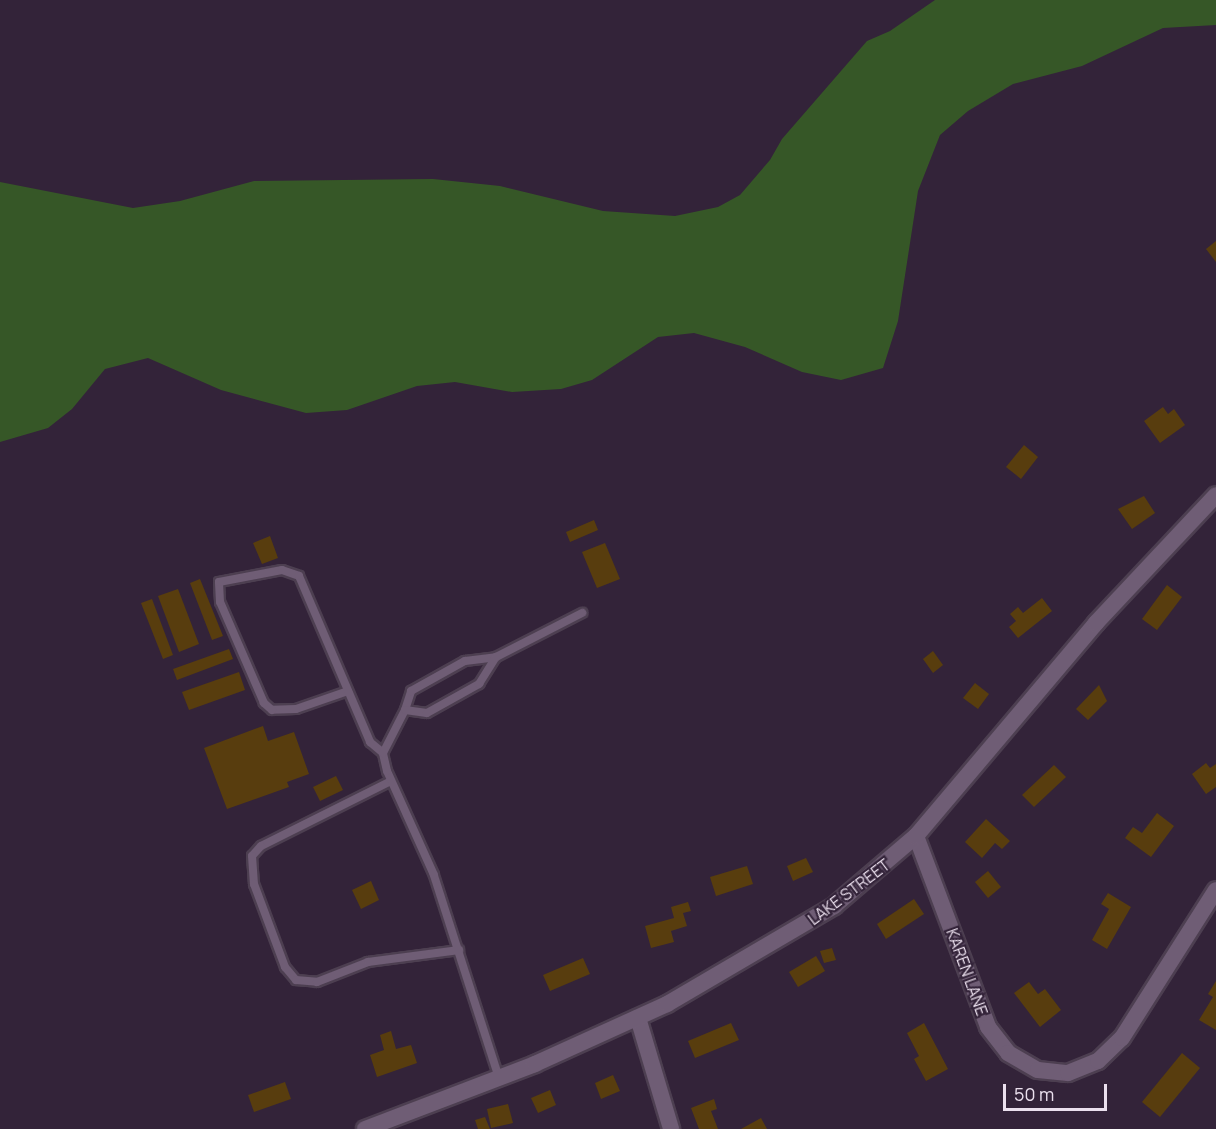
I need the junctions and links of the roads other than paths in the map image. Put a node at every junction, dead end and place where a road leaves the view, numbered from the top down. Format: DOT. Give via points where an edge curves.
graph roads {
  1 [pos="1216,495"];
  2 [pos="582,613"];
  3 [pos="496,657"];
  4 [pos="348,691"];
  5 [pos="405,710"];
  6 [pos="383,753"];
  7 [pos="391,781"];
  8 [pos="916,836"];
  9 [pos="1216,890"];
  10 [pos="459,950"];
  11 [pos="638,1018"];
  12 [pos="500,1078"];
  13 [pos="364,1129"];
  14 [pos="671,1129"];
  1 -- 8 [label="street, LAKE STREET" via="1095,623"];
  2 -- 3 [label="lane"];
  3 -- 5 [label="lane" via="465,661 411,691"];
  3 -- 5 [label="lane" via="479,684 427,712"];
  4 -- 4 [label="lane" via="299,576 282,570 219,582 220,602 264,703 272,710 296,709"];
  4 -- 6 [label="lane" via="370,742"];
  5 -- 6 [label="lane"];
  6 -- 7 [label="lane"];
  7 -- 10 [label="lane" via="434,875"];
  7 -- 10 [label="lane" via="261,846 252,856 254,884 285,967 296,980 317,982 368,963"];
  8 -- 9 [label="street, KAREN LANE" via="988,1027 1008,1053 1038,1070 1068,1072 1098,1060 1122,1038"];
  8 -- 11 [label="street, LAKE STREET" via="884,867 818,917 710,982"];
  10 -- 12 [label="lane"];
  11 -- 12 [label="street, LAKE STREET"];
  11 -- 14 [label="street"];
  12 -- 13 [label="street, LAKE STREET"];
}
